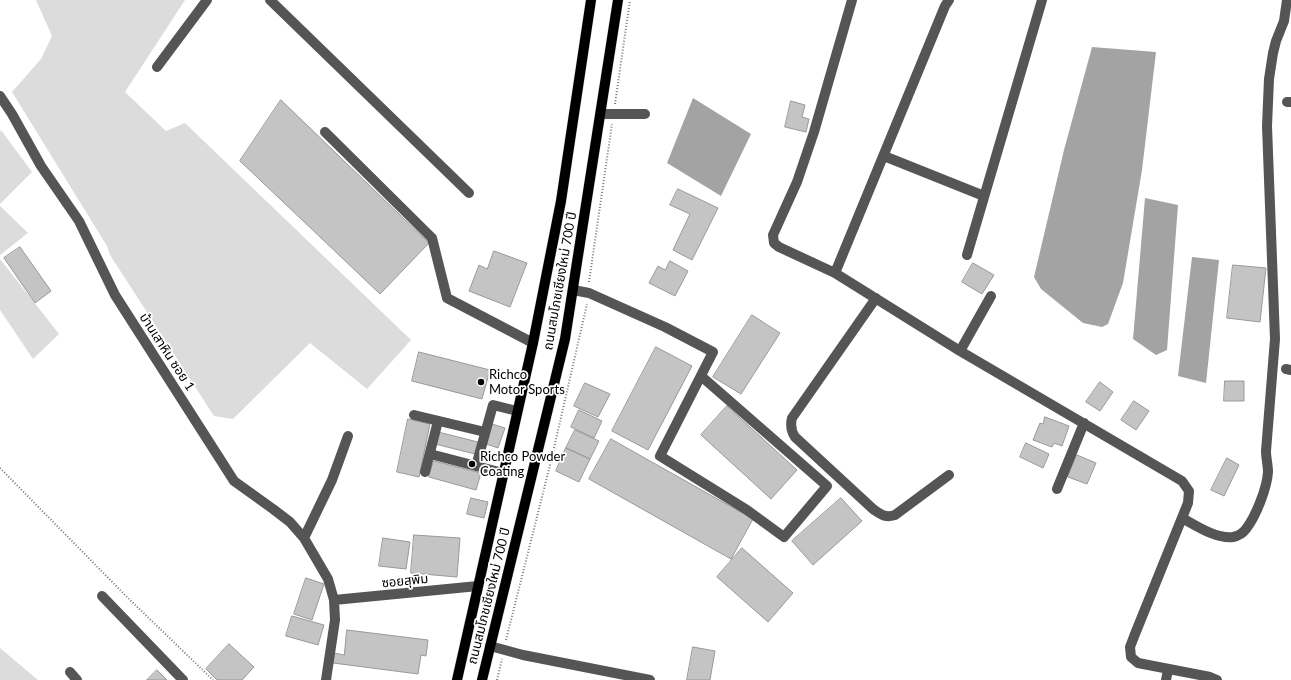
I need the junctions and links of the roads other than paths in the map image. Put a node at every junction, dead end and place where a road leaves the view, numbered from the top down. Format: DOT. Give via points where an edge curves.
graph roads {
  1 [pos="207,0"];
  2 [pos="270,0"];
  3 [pos="591,0"];
  4 [pos="618,0"];
  5 [pos="852,0"];
  6 [pos="949,0"];
  7 [pos="1042,0"];
  8 [pos="1287,0"];
  9 [pos="157,67"];
  10 [pos="0,96"];
  11 [pos="601,114"];
  12 [pos="645,114"];
  13 [pos="325,132"];
  14 [pos="884,156"];
  15 [pos="469,193"];
  16 [pos="984,196"];
  17 [pos="967,255"];
  18 [pos="835,273"];
  19 [pos="573,290"];
  20 [pos="991,296"];
  21 [pos="876,298"];
  22 [pos="533,343"];
  23 [pos="960,351"];
  24 [pos="701,376"];
  25 [pos="517,411"];
  26 [pos="414,415"];
  27 [pos="438,421"];
  28 [pos="1084,423"];
  29 [pos="485,432"];
  30 [pos="348,436"];
  31 [pos="430,454"];
  32 [pos="476,466"];
  33 [pos="425,472"];
  34 [pos="503,473"];
  35 [pos="949,475"];
  36 [pos="1057,489"];
  37 [pos="1182,518"];
  38 [pos="304,538"];
  39 [pos="478,586"];
  40 [pos="102,596"];
  41 [pos="334,600"];
  42 [pos="490,646"];
  43 [pos="1168,670"];
  44 [pos="70,672"];
  45 [pos="77,680"];
  46 [pos="183,680"];
  47 [pos="326,680"];
  48 [pos="456,680"];
  49 [pos="482,680"];
  50 [pos="650,680"];
  51 [pos="1166,680"];
  52 [pos="1217,680"];
  1 -- 9 [label="street"];
  2 -- 15 [label="street"];
  3 -- 22 [label="main road, ถนนสมโภชเชียงใหม่ 700 ปี" via="561,201"];
  4 -- 11 [label="main road, ถนนสมโภชเชียงใหม่ 700 ปี"];
  5 -- 18 [label="street" via="814,132 797,182 773,235 774,243 779,247"];
  6 -- 14 [label="street"];
  7 -- 16 [label="street"];
  8 -- 37 [label="street" via="1269,79 1275,339 1266,480 1256,511 1246,530 1240,535 1218,535"];
  10 -- 38 [label="street, บ้านเสาหิน ซอย 1" via="41,166 79,221 115,295 234,481 290,522"];
  11 -- 12 [label="street"];
  11 -- 19 [label="main road, ถนนสมโภชเชียงใหม่ 700 ปี"];
  13 -- 22 [label="street" via="432,238 448,298"];
  14 -- 16 [label="street"];
  14 -- 18 [label="street"];
  16 -- 17 [label="street"];
  18 -- 21 [label="street"];
  19 -- 24 [label="street" via="589,293 713,352"];
  19 -- 42 [label="main road, ถนนสมโภชเชียงใหม่ 700 ปี" via="565,338"];
  20 -- 23 [label="street"];
  21 -- 23 [label="street"];
  21 -- 35 [label="street" via="792,418 791,432 873,509 888,517 895,515"];
  22 -- 25 [label="main road, ถนนสมโภชเชียงใหม่ 700 ปี"];
  23 -- 28 [label="street"];
  24 -- 24 [label="street" via="660,456 747,510 784,537 827,486"];
  25 -- 29 [label="street" via="493,404"];
  25 -- 34 [label="main road, ถนนสมโภชเชียงใหม่ 700 ปี"];
  26 -- 27 [label="street"];
  27 -- 29 [label="street"];
  27 -- 31 [label="street"];
  28 -- 36 [label="street"];
  28 -- 37 [label="street" via="1182,481 1189,491 1188,503"];
  29 -- 32 [label="street"];
  30 -- 38 [label="street" via="332,480"];
  31 -- 32 [label="street"];
  31 -- 33 [label="street"];
  32 -- 34 [label="street"];
  34 -- 39 [label="main road, ถนนสมโภชเชียงใหม่ 700 ปี"];
  37 -- 43 [label="street" via="1130,646 1131,658 1138,663"];
  38 -- 41 [label="street, บ้านเสาหิน ซอย 1" via="328,579"];
  39 -- 41 [label="street, ซอยสุพิม"];
  39 -- 48 [label="main road, ถนนสมโภชเชียงใหม่ 700 ปี"];
  40 -- 46 [label="street"];
  41 -- 47 [label="street, บ้านเสาหิน ซอย 1" via="335,620"];
  42 -- 49 [label="main road, ถนนสมโภชเชียงใหม่ 700 ปี"];
  42 -- 50 [label="street"];
  43 -- 51 [label="street"];
  43 -- 52 [label="street"];
  44 -- 45 [label="street"];
}
